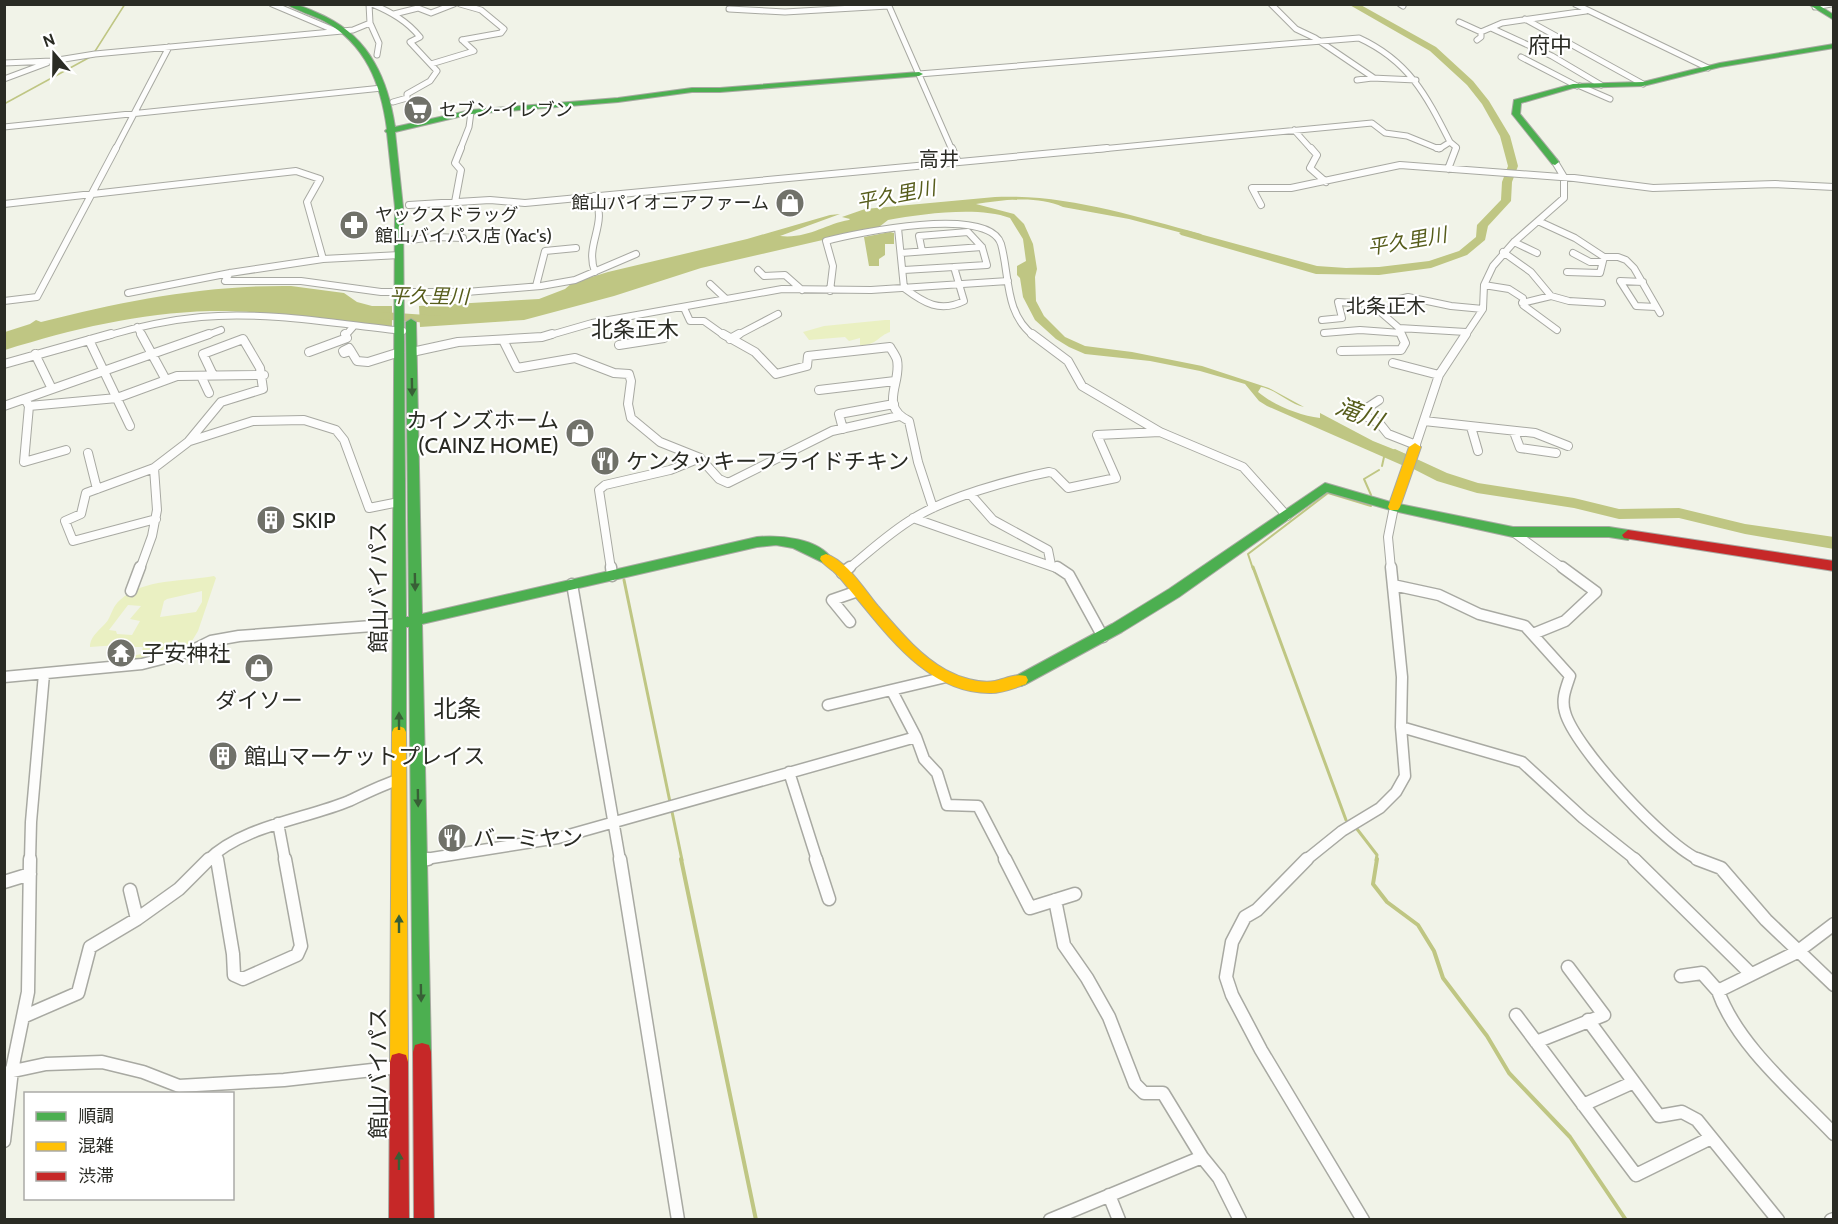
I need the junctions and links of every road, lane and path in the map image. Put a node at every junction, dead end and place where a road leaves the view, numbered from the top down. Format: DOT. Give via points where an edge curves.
graph roads {
  1 [pos="272,4"];
  2 [pos="289,4"];
  3 [pos="302,4"];
  4 [pos="370,4"];
  5 [pos="454,4"];
  6 [pos="460,4"];
  7 [pos="837,4"];
  8 [pos="1271,4"];
  9 [pos="1575,4"];
  10 [pos="1831,4"];
  11 [pos="888,5"];
  12 [pos="1813,6"];
  13 [pos="729,9"];
  14 [pos="842,9"];
  15 [pos="1588,11"];
  16 [pos="394,14"];
  17 [pos="1833,18"];
  18 [pos="1525,19"];
  19 [pos="1459,22"];
  20 [pos="370,23"];
  21 [pos="1491,28"];
  22 [pos="345,31"];
  23 [pos="1481,32"];
  24 [pos="1477,40"];
  25 [pos="1320,41"];
  26 [pos="1833,46"];
  27 [pos="169,47"];
  28 [pos="377,55"];
  29 [pos="1521,57"];
  30 [pos="52,61"];
  31 [pos="4,63"];
  32 [pos="431,64"];
  33 [pos="1708,68"];
  34 [pos="919,74"];
  35 [pos="1374,78"];
  36 [pos="4,79"];
  37 [pos="1357,80"];
  38 [pos="1416,80"];
  39 [pos="1643,84"];
  40 [pos="1601,85"];
  41 [pos="1578,86"];
  42 [pos="382,88"];
  43 [pos="1610,99"];
  44 [pos="393,102"];
  45 [pos="471,112"];
  46 [pos="135,113"];
  47 [pos="4,127"];
  48 [pos="393,130"];
  49 [pos="1294,130"];
  50 [pos="1450,142"];
  51 [pos="958,162"];
  52 [pos="1555,162"];
  53 [pos="1448,169"];
  54 [pos="1564,177"];
  55 [pos="1326,182"];
  56 [pos="1833,187"];
  57 [pos="91,194"];
  58 [pos="594,196"];
  59 [pos="455,202"];
  60 [pos="4,204"];
  61 [pos="409,205"];
  62 [pos="1261,206"];
  63 [pos="1538,221"];
  64 [pos="898,228"];
  65 [pos="463,238"];
  66 [pos="410,240"];
  67 [pos="1514,242"];
  68 [pos="982,246"];
  69 [pos="576,248"];
  70 [pos="922,251"];
  71 [pos="1503,252"];
  72 [pos="901,253"];
  73 [pos="1537,253"];
  74 [pos="1574,253"];
  75 [pos="636,254"];
  76 [pos="400,255"];
  77 [pos="323,259"];
  78 [pos="1602,260"];
  79 [pos="954,267"];
  80 [pos="758,270"];
  81 [pos="903,270"];
  82 [pos="595,272"];
  83 [pos="1567,272"];
  84 [pos="230,273"];
  85 [pos="1008,281"];
  86 [pos="1643,282"];
  87 [pos="711,284"];
  88 [pos="960,285"];
  89 [pos="1484,285"];
  90 [pos="536,286"];
  91 [pos="904,288"];
  92 [pos="802,290"];
  93 [pos="830,291"];
  94 [pos="128,293"];
  95 [pos="406,293"];
  96 [pos="1551,296"];
  97 [pos="726,298"];
  98 [pos="4,301"];
  99 [pos="1522,303"];
  100 [pos="1602,303"];
  101 [pos="684,308"];
  102 [pos="1483,309"];
  103 [pos="1379,310"];
  104 [pos="778,314"];
  105 [pos="213,316"];
  106 [pos="1322,320"];
  107 [pos="137,327"];
  108 [pos="353,327"];
  109 [pos="221,330"];
  110 [pos="406,330"];
  111 [pos="1400,330"];
  112 [pos="1557,330"];
  113 [pos="1466,332"];
  114 [pos="1324,333"];
  115 [pos="664,339"];
  116 [pos="730,339"];
  117 [pos="89,340"];
  118 [pos="503,340"];
  119 [pos="229,343"];
  120 [pos="619,345"];
  121 [pos="351,351"];
  122 [pos="1341,351"];
  123 [pos="309,352"];
  124 [pos="406,352"];
  125 [pos="35,354"];
  126 [pos="152,354"];
  127 [pos="1393,363"];
  128 [pos="4,364"];
  129 [pos="104,371"];
  130 [pos="213,375"];
  131 [pos="264,375"];
  132 [pos="1439,375"];
  133 [pos="201,376"];
  134 [pos="166,380"];
  135 [pos="895,381"];
  136 [pos="52,389"];
  137 [pos="819,390"];
  138 [pos="209,393"];
  139 [pos="117,398"];
  140 [pos="1379,400"];
  141 [pos="27,403"];
  142 [pos="894,404"];
  143 [pos="4,406"];
  144 [pos="899,416"];
  145 [pos="1424,421"];
  146 [pos="130,426"];
  147 [pos="1471,427"];
  148 [pos="843,429"];
  149 [pos="1160,432"];
  150 [pos="1514,432"];
  151 [pos="188,442"];
  152 [pos="1416,446"];
  153 [pos="1568,446"];
  154 [pos="66,450"];
  155 [pos="1478,451"];
  156 [pos="88,453"];
  157 [pos="1556,453"];
  158 [pos="700,458"];
  159 [pos="154,468"];
  160 [pos="97,489"];
  161 [pos="971,495"];
  162 [pos="399,502"];
  163 [pos="1394,507"];
  164 [pos="933,508"];
  165 [pos="1287,516"];
  166 [pos="913,518"];
  167 [pos="156,519"];
  168 [pos="1513,532"];
  169 [pos="1051,565"];
  170 [pos="1833,566"];
  171 [pos="842,573"];
  172 [pos="612,576"];
  173 [pos="572,584"];
  174 [pos="1393,585"];
  175 [pos="131,591"];
  176 [pos="858,591"];
  177 [pos="416,620"];
  178 [pos="850,622"];
  179 [pos="399,624"];
  180 [pos="1533,634"];
  181 [pos="1103,637"];
  182 [pos="44,674"];
  183 [pos="4,677"];
  184 [pos="942,678"];
  185 [pos="892,691"];
  186 [pos="828,705"];
  187 [pos="1401,727"];
  188 [pos="916,737"];
  189 [pos="789,772"];
  190 [pos="400,779"];
  191 [pos="614,822"];
  192 [pos="278,823"];
  193 [pos="216,853"];
  194 [pos="419,860"];
  195 [pos="30,874"];
  196 [pos="4,882"];
  197 [pos="130,890"];
  198 [pos="1075,894"];
  199 [pos="829,898"];
  200 [pos="1054,900"];
  201 [pos="137,919"];
  202 [pos="1833,924"];
  203 [pos="1797,952"];
  204 [pos="1568,967"];
  205 [pos="1751,974"];
  206 [pos="1681,976"];
  207 [pos="1833,985"];
  208 [pos="1718,991"];
  209 [pos="1516,1015"];
  210 [pos="25,1017"];
  211 [pos="1588,1020"];
  212 [pos="1536,1042"];
  213 [pos="399,1067"];
  214 [pos="8,1072"];
  215 [pos="1634,1082"];
  216 [pos="1583,1105"];
  217 [pos="1833,1134"];
  218 [pos="1711,1138"];
  219 [pos="4,1140"];
  220 [pos="1202,1157"];
  221 [pos="1109,1195"];
  222 [pos="399,1220"];
  223 [pos="424,1220"];
  224 [pos="678,1220"];
  225 [pos="1050,1220"];
  226 [pos="1119,1220"];
  227 [pos="1240,1220"];
  228 [pos="1363,1220"];
  229 [pos="1778,1220"];
  1 -- 22 [label="street"];
  2 -- 22 [label="main road, 館山バイパス"];
  3 -- 22 [label="main road, 館山バイパス"];
  4 -- 16 [label="street"];
  4 -- 20 [label="street"];
  5 -- 16 [label="street" via="431,13 418,8"];
  6 -- 32 [label="street" via="481,10 504,29 501,33 462,40 474,51"];
  7 -- 14 [label="street"];
  8 -- 25 [label="street" via="1293,27"];
  9 -- 15 [label="street"];
  10 -- 12 [label="street"];
  11 -- 14 [label="street"];
  11 -- 34 [label="street"];
  12 -- 17 [label="main road"];
  13 -- 14 [label="street"];
  15 -- 18 [label="street"];
  15 -- 33 [label="street"];
  16 -- 32 [label="street" via="419,35 410,42 419,57"];
  18 -- 21 [label="street"];
  18 -- 39 [label="street"];
  19 -- 23 [label="street"];
  20 -- 22 [label="street"];
  20 -- 28 [label="street" via="379,43"];
  21 -- 23 [label="street"];
  21 -- 40 [label="street" via="1552,56"];
  22 -- 27 [label="street"];
  22 -- 28 [label="main road, 館山バイパス"];
  22 -- 42 [label="main road, 館山バイパス" via="369,57"];
  23 -- 24 [label="street"];
  25 -- 34 [label="street"];
  25 -- 35 [label="street"];
  25 -- 38 [label="street" via="1359,38 1370,42 1385,50"];
  26 -- 33 [label="main road"];
  27 -- 30 [label="street"];
  27 -- 46 [label="street"];
  28 -- 44 [label="main road, 館山バイパス" via="387,74"];
  29 -- 41 [label="street"];
  30 -- 31 [label="street"];
  30 -- 36 [label="street"];
  32 -- 44 [label="street" via="437,71 430,81 407,94 407,98"];
  33 -- 39 [label="main road"];
  34 -- 45 [label="main road" via="692,90"];
  34 -- 51 [label="street"];
  35 -- 37 [label="street"];
  35 -- 38 [label="street"];
  38 -- 50 [label="street"];
  39 -- 40 [label="main road"];
  40 -- 41 [label="main road"];
  41 -- 43 [label="street"];
  41 -- 52 [label="main road" via="1526,98 1515,105 1516,114"];
  42 -- 46 [label="street"];
  42 -- 48 [label="main road, 館山バイパス"];
  44 -- 48 [label="main road, 館山バイパス"];
  45 -- 48 [label="main road"];
  45 -- 59 [label="street" via="467,140 461,145 455,163 461,170"];
  46 -- 47 [label="street"];
  46 -- 57 [label="street"];
  48 -- 61 [label="main road, 館山バイパス"];
  48 -- 76 [label="main road, 館山バイパス"];
  49 -- 50 [label="street" via="1372,123 1384,134 1404,135 1439,149"];
  49 -- 51 [label="street"];
  49 -- 55 [label="street" via="1317,155 1310,168"];
  50 -- 53 [label="street" via="1456,147"];
  51 -- 58 [label="street"];
  52 -- 54 [label="street"];
  53 -- 54 [label="street"];
  53 -- 55 [label="street" via="1400,165"];
  54 -- 56 [label="street" via="1653,189 1775,184"];
  54 -- 63 [label="street" via="1566,193 1562,202"];
  55 -- 62 [label="street" via="1292,188 1252,188"];
  57 -- 60 [label="street"];
  57 -- 77 [label="street" via="296,171 320,179 307,202"];
  57 -- 98 [label="street" via="37,297"];
  58 -- 59 [label="street" via="525,203"];
  58 -- 82 [label="street" via="600,208 592,257"];
  59 -- 61 [label="street"];
  61 -- 66 [label="main road, 館山バイパス"];
  63 -- 67 [label="street"];
  63 -- 78 [label="street" via="1575,238"];
  64 -- 72 [label="street"];
  64 -- 85 [label="street" via="966,223 990,231 1000,241"];
  64 -- 93 [label="street" via="826,241 834,263"];
  65 -- 66 [label="street"];
  66 -- 95 [label="main road, 館山バイパス"];
  67 -- 71 [label="street"];
  67 -- 73 [label="street"];
  68 -- 70 [label="street"];
  68 -- 70 [label="street" via="968,232 926,235 919,236"];
  68 -- 79 [label="street" via="987,265"];
  69 -- 90 [label="street" via="545,251"];
  70 -- 72 [label="street"];
  71 -- 89 [label="street"];
  71 -- 96 [label="street" via="1531,272"];
  72 -- 81 [label="street"];
  74 -- 78 [label="street" via="1590,262"];
  75 -- 82 [label="street"];
  76 -- 77 [label="street"];
  76 -- 95 [label="main road, 館山バイパス"];
  77 -- 84 [label="street"];
  78 -- 83 [label="street" via="1599,273"];
  78 -- 86 [label="street" via="1626,260"];
  79 -- 81 [label="street"];
  79 -- 88 [label="street"];
  80 -- 92 [label="street" via="764,276 774,272 787,276"];
  81 -- 91 [label="street"];
  82 -- 90 [label="street" via="575,280"];
  84 -- 94 [label="street"];
  84 -- 95 [label="street" via="225,281 301,281"];
  85 -- 88 [label="street"];
  85 -- 149 [label="street" via="1012,308 1023,327 1068,361 1082,386"];
  86 -- 86 [label="street" via="1620,281 1636,306 1658,310"];
  87 -- 97 [label="street"];
  88 -- 91 [label="street"];
  88 -- 91 [label="street" via="964,301 937,309"];
  89 -- 99 [label="street" via="1514,291 1523,298"];
  89 -- 102 [label="street"];
  90 -- 95 [label="street"];
  91 -- 93 [label="street"];
  92 -- 93 [label="street"];
  92 -- 97 [label="street" via="782,289"];
  95 -- 110 [label="main road, 館山バイパス"];
  96 -- 99 [label="street"];
  96 -- 100 [label="street"];
  97 -- 101 [label="street"];
  99 -- 112 [label="street"];
  101 -- 116 [label="street" via="690,321 704,321"];
  101 -- 118 [label="street" via="592,323 542,337"];
  102 -- 103 [label="street" via="1408,297 1400,299 1401,310"];
  102 -- 113 [label="street"];
  103 -- 106 [label="street" via="1371,304 1338,302 1342,318"];
  103 -- 111 [label="street"];
  104 -- 116 [label="street"];
  105 -- 107 [label="street"];
  105 -- 108 [label="street" via="278,318"];
  105 -- 109 [label="street"];
  107 -- 117 [label="street"];
  107 -- 126 [label="street"];
  108 -- 110 [label="street"];
  108 -- 123 [label="street" via="344,334 347,338"];
  109 -- 119 [label="street"];
  109 -- 126 [label="street"];
  110 -- 124 [label="main road, 館山バイパス"];
  111 -- 113 [label="street"];
  111 -- 114 [label="street"];
  111 -- 122 [label="street" via="1405,343 1401,350"];
  113 -- 132 [label="street"];
  115 -- 120 [label="street"];
  116 -- 135 [label="street" via="756,352 776,374 807,366 808,356 890,347 897,361"];
  117 -- 125 [label="street"];
  117 -- 129 [label="street"];
  118 -- 124 [label="street" via="458,342"];
  118 -- 158 [label="street" via="517,368 575,358 614,373 629,374 627,402 631,417 660,441"];
  119 -- 130 [label="street" via="203,354"];
  119 -- 131 [label="street" via="243,339"];
  121 -- 124 [label="street" via="357,361 368,362"];
  124 -- 162 [label="main road, 館山バイパス"];
  124 -- 177 [label="main road, 館山バイパス, one-way"];
  125 -- 128 [label="street"];
  125 -- 136 [label="street"];
  126 -- 129 [label="street"];
  126 -- 134 [label="street"];
  127 -- 132 [label="street"];
  129 -- 136 [label="street"];
  129 -- 139 [label="street"];
  130 -- 131 [label="street"];
  130 -- 133 [label="street"];
  131 -- 151 [label="street" via="263,389 221,402"];
  132 -- 145 [label="street"];
  133 -- 134 [label="street"];
  133 -- 138 [label="street"];
  134 -- 139 [label="street"];
  135 -- 137 [label="street"];
  135 -- 142 [label="street"];
  136 -- 141 [label="street"];
  139 -- 141 [label="street"];
  139 -- 146 [label="street"];
  140 -- 152 [label="street" via="1362,414 1380,424 1388,434"];
  141 -- 143 [label="street"];
  141 -- 154 [label="street" via="24,462"];
  142 -- 144 [label="street"];
  142 -- 148 [label="street" via="839,414"];
  144 -- 148 [label="street"];
  144 -- 164 [label="street" via="909,421"];
  145 -- 147 [label="street"];
  145 -- 152 [label="street"];
  147 -- 150 [label="street"];
  147 -- 155 [label="street"];
  148 -- 158 [label="street" via="728,483 719,479"];
  149 -- 161 [label="street" via="1096,436 1116,478 1068,488 1053,473 1046,472"];
  149 -- 165 [label="street" via="1243,467"];
  150 -- 153 [label="street" via="1535,433"];
  150 -- 157 [label="street" via="1520,447"];
  151 -- 159 [label="street"];
  151 -- 162 [label="street" via="253,421 304,420 336,430 344,440 369,508"];
  152 -- 163 [label="main road"];
  156 -- 160 [label="street"];
  158 -- 172 [label="street" via="670,470 605,484 599,490"];
  159 -- 160 [label="street"];
  159 -- 167 [label="street"];
  160 -- 167 [label="street" via="83,496 81,514 65,520 73,541"];
  161 -- 164 [label="street"];
  161 -- 169 [label="street" via="993,520 1048,550"];
  162 -- 179 [label="main road, 館山バイパス"];
  163 -- 165 [label="main road" via="1325,487"];
  163 -- 168 [label="main road"];
  163 -- 174 [label="street" via="1388,537"];
  164 -- 166 [label="street"];
  165 -- 181 [label="main road"];
  166 -- 169 [label="street"];
  166 -- 171 [label="street"];
  167 -- 175 [label="street"];
  168 -- 170 [label="main road" via="1609,532"];
  168 -- 180 [label="street" via="1596,592 1565,621"];
  169 -- 181 [label="street" via="1069,575"];
  171 -- 172 [label="main road" via="804,546 772,540"];
  171 -- 176 [label="main road"];
  172 -- 173 [label="main road"];
  173 -- 177 [label="main road"];
  173 -- 191 [label="street"];
  174 -- 180 [label="street" via="1439,596 1479,614 1525,626"];
  174 -- 187 [label="street" via="1402,677"];
  176 -- 178 [label="street" via="832,600"];
  176 -- 184 [label="main road"];
  177 -- 179 [label="main road"];
  177 -- 194 [label="main road, 館山バイパス, one-way"];
  179 -- 182 [label="street" via="239,636 142,664"];
  190 -- 179 [label="main road, 館山バイパス, one-way"];
  180 -- 203 [label="street" via="1570,676 1563,700 1565,714 1592,759 1674,844 1721,868"];
  181 -- 184 [label="main road" via="1034,673 993,688 960,685"];
  182 -- 183 [label="street"];
  182 -- 195 [label="street"];
  184 -- 185 [label="street"];
  185 -- 186 [label="street"];
  185 -- 188 [label="street"];
  187 -- 205 [label="street" via="1522,762 1583,818 1647,868"];
  187 -- 228 [label="street" via="1405,776 1396,792 1380,808 1313,853 1257,910 1245,917 1232,942 1226,971 1227,984 1256,1041"];
  188 -- 189 [label="street"];
  188 -- 200 [label="street" via="924,759 937,773 947,805 978,806 1030,908"];
  189 -- 191 [label="street"];
  189 -- 199 [label="street"];
  190 -- 192 [label="street" via="348,801"];
  213 -- 190 [label="main road, 館山バイパス, one-way"];
  191 -- 194 [label="street" via="558,838"];
  191 -- 224 [label="street"];
  192 -- 193 [label="street"];
  192 -- 193 [label="street" via="301,946 297,955 243,979 234,975"];
  193 -- 201 [label="street" via="179,889"];
  194 -- 223 [label="main road, 館山バイパス, one-way"];
  195 -- 196 [label="street"];
  195 -- 210 [label="street"];
  197 -- 201 [label="street"];
  198 -- 200 [label="street"];
  200 -- 220 [label="street" via="1064,945 1109,1017 1135,1084 1144,1093 1163,1093"];
  201 -- 210 [label="street" via="90,947 78,993"];
  202 -- 203 [label="street"];
  203 -- 205 [label="street"];
  203 -- 207 [label="street"];
  204 -- 211 [label="street" via="1604,1015"];
  205 -- 208 [label="street"];
  206 -- 208 [label="street" via="1702,974"];
  208 -- 217 [label="street" via="1725,1011 1743,1038"];
  209 -- 212 [label="street"];
  210 -- 214 [label="street"];
  211 -- 212 [label="street"];
  211 -- 215 [label="street"];
  212 -- 216 [label="street"];
  213 -- 214 [label="street" via="284,1080 179,1086 102,1062 46,1064"];
  222 -- 213 [label="main road, 館山バイパス, one-way"];
  214 -- 219 [label="street"];
  215 -- 216 [label="street"];
  215 -- 218 [label="street" via="1659,1116 1682,1112 1697,1120"];
  216 -- 218 [label="street" via="1636,1175"];
  218 -- 229 [label="street"];
  220 -- 221 [label="street"];
  220 -- 227 [label="street" via="1219,1178"];
  221 -- 225 [label="street"];
  221 -- 226 [label="street"];
}
